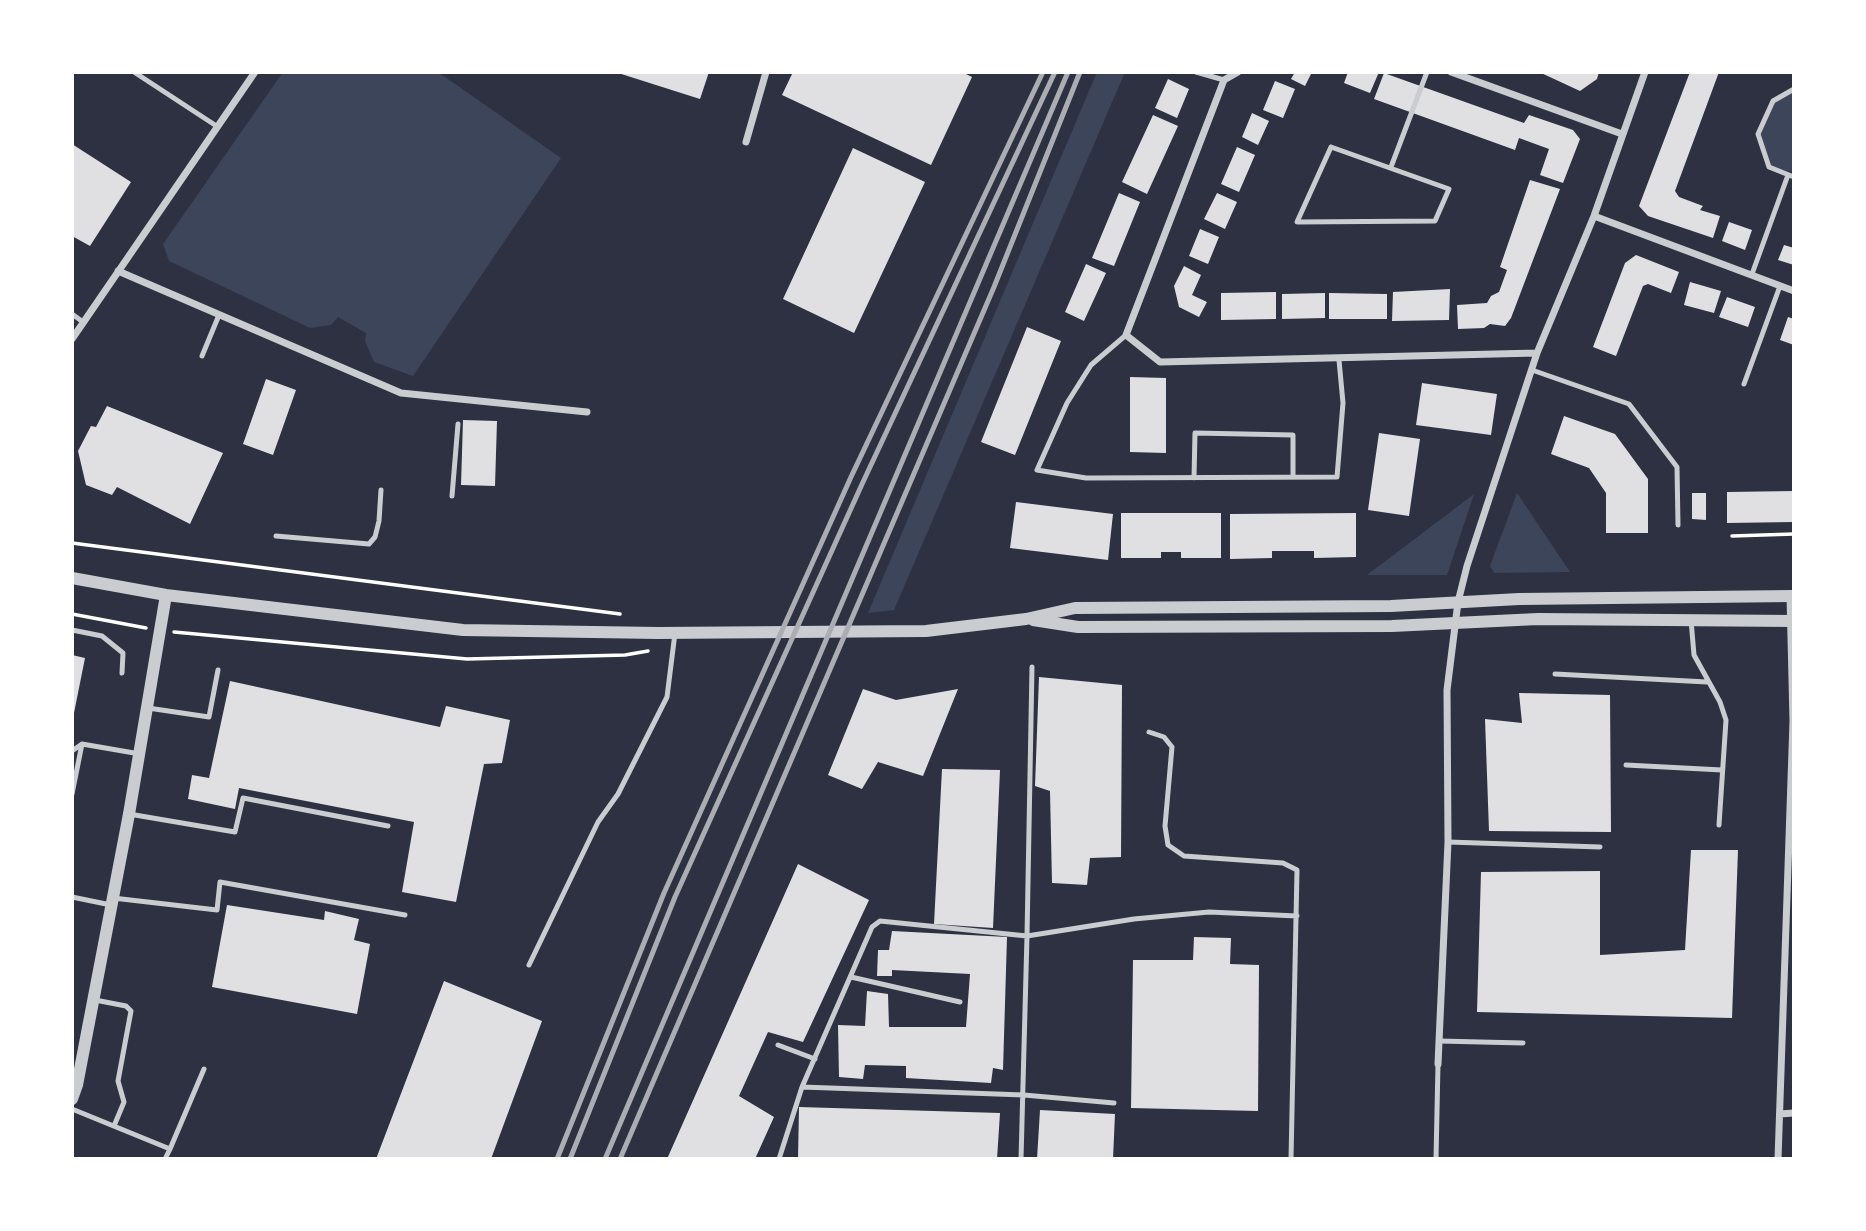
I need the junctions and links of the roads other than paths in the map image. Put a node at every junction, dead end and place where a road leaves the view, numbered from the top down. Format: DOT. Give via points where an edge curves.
graph roads {
  1 [pos="134,72"];
  2 [pos="255,72"];
  3 [pos="766,72"];
  4 [pos="1196,72"];
  5 [pos="1238,72"];
  6 [pos="1427,72"];
  7 [pos="1451,72"];
  8 [pos="1645,72"];
  9 [pos="1224,80"];
  10 [pos="1794,89"];
  11 [pos="218,127"];
  12 [pos="1622,134"];
  13 [pos="746,142"];
  14 [pos="1391,167"];
  15 [pos="1791,176"];
  16 [pos="1594,216"];
  17 [pos="118,271"];
  18 [pos="1752,274"];
  19 [pos="1780,286"];
  20 [pos="1794,291"];
  21 [pos="72,314"];
  22 [pos="219,315"];
  23 [pos="83,323"];
  24 [pos="1126,335"];
  25 [pos="72,339"];
  26 [pos="1537,353"];
  27 [pos="202,356"];
  28 [pos="1339,360"];
  29 [pos="1532,370"];
  30 [pos="1744,384"];
  31 [pos="587,412"];
  32 [pos="458,424"];
  33 [pos="1293,477"];
  34 [pos="1195,478"];
  35 [pos="380,490"];
  36 [pos="452,496"];
  37 [pos="1678,525"];
  38 [pos="276,536"];
  39 [pos="72,578"];
  40 [pos="166,595"];
  41 [pos="1792,596"];
  42 [pos="1458,602"];
  43 [pos="1026,619"];
  44 [pos="1691,620"];
  45 [pos="1792,621"];
  46 [pos="1454,623"];
  47 [pos="72,630"];
  48 [pos="675,633"];
  49 [pos="1032,667"];
  50 [pos="218,670"];
  51 [pos="122,673"];
  52 [pos="1555,674"];
  53 [pos="1707,682"];
  54 [pos="148,708"];
  55 [pos="1794,721"];
  56 [pos="1149,733"];
  57 [pos="82,744"];
  58 [pos="72,751"];
  59 [pos="140,754"];
  60 [pos="1626,765"];
  61 [pos="1722,770"];
  62 [pos="72,794"];
  63 [pos="129,814"];
  64 [pos="1719,825"];
  65 [pos="388,826"];
  66 [pos="1448,842"];
  67 [pos="1600,847"];
  68 [pos="72,897"];
  69 [pos="112,901"];
  70 [pos="1794,913"];
  71 [pos="1785,914"];
  72 [pos="405,915"];
  73 [pos="1297,916"];
  74 [pos="1027,936"];
  75 [pos="529,965"];
  76 [pos="851,977"];
  77 [pos="94,999"];
  78 [pos="960,1002"];
  79 [pos="1439,1041"];
  80 [pos="1523,1042"];
  81 [pos="778,1045"];
  82 [pos="815,1059"];
  83 [pos="1438,1065"];
  84 [pos="204,1069"];
  85 [pos="802,1087"];
  86 [pos="1024,1095"];
  87 [pos="72,1098"];
  88 [pos="1114,1103"];
  89 [pos="72,1109"];
  90 [pos="1794,1113"];
  91 [pos="1780,1114"];
  92 [pos="114,1126"];
  93 [pos="170,1149"];
  94 [pos="166,1159"];
  95 [pos="779,1159"];
  96 [pos="1021,1159"];
  97 [pos="1291,1159"];
  98 [pos="1436,1159"];
  99 [pos="1778,1159"];
  1 -- 11 [label="lane"];
  2 -- 11 [label="street"];
  3 -- 13 [label="street"];
  4 -- 9 [label="lane"];
  5 -- 9 [label="street"];
  6 -- 14 [label="lane"];
  7 -- 12 [label="street"];
  8 -- 12 [label="street"];
  9 -- 24 [label="street"];
  10 -- 15 [label="lane" via="1773,101 1758,134 1769,167"];
  11 -- 17 [label="street"];
  12 -- 16 [label="street"];
  14 -- 14 [label="lane" via="1331,147 1297,222 1435,220 1449,189"];
  15 -- 18 [label="lane"];
  16 -- 18 [label="street"];
  16 -- 26 [label="street"];
  17 -- 22 [label="street"];
  17 -- 23 [label="street"];
  18 -- 19 [label="street"];
  19 -- 20 [label="street"];
  19 -- 30 [label="lane"];
  21 -- 23 [label="lane"];
  22 -- 27 [label="lane"];
  22 -- 31 [label="street" via="401,393"];
  23 -- 25 [label="street"];
  24 -- 28 [label="street" via="1160,362"];
  24 -- 34 [label="lane" via="1091,365 1067,403 1037,470 1086,478"];
  26 -- 28 [label="street"];
  26 -- 29 [label="street"];
  28 -- 33 [label="lane" via="1343,403 1337,477"];
  29 -- 37 [label="lane" via="1629,404 1677,467"];
  29 -- 42 [label="street"];
  32 -- 36 [label="lane"];
  33 -- 34 [label="lane"];
  33 -- 34 [label="lane" via="1293,435 1195,433"];
  35 -- 38 [label="lane" via="379,521 369,544"];
  39 -- 40 [label="street"];
  40 -- 48 [label="street" via="463,630"];
  40 -- 54 [label="street"];
  41 -- 42 [label="street"];
  41 -- 45 [label="street"];
  42 -- 43 [label="street" via="1075,608"];
  42 -- 46 [label="street"];
  43 -- 46 [label="street" via="1078,626"];
  43 -- 48 [label="street" via="926,631"];
  44 -- 45 [label="street"];
  44 -- 46 [label="street"];
  44 -- 53 [label="lane" via="1694,655"];
  45 -- 55 [label="street"];
  46 -- 66 [label="street" via="1447,690"];
  47 -- 51 [label="lane" via="102,636 124,653"];
  48 -- 75 [label="lane" via="667,697 618,794 598,822"];
  49 -- 74 [label="lane"];
  50 -- 54 [label="lane" via="209,718"];
  52 -- 53 [label="lane"];
  53 -- 61 [label="lane" via="1726,720"];
  54 -- 59 [label="street"];
  55 -- 71 [label="street"];
  56 -- 73 [label="lane" via="1164,737 1172,747 1165,826 1168,845 1184,856 1283,863 1297,870"];
  57 -- 58 [label="lane"];
  57 -- 59 [label="lane"];
  57 -- 62 [label="lane"];
  59 -- 63 [label="street"];
  60 -- 61 [label="lane"];
  61 -- 64 [label="lane"];
  63 -- 65 [label="lane" via="235,832 243,798"];
  63 -- 69 [label="street"];
  66 -- 67 [label="lane"];
  66 -- 79 [label="street"];
  68 -- 69 [label="lane"];
  69 -- 72 [label="lane" via="217,910 220,882"];
  69 -- 77 [label="street"];
  70 -- 71 [label="street"];
  71 -- 91 [label="street"];
  73 -- 74 [label="lane" via="1209,912"];
  73 -- 97 [label="lane"];
  74 -- 76 [label="lane" via="880,921 872,927"];
  74 -- 86 [label="lane"];
  76 -- 78 [label="lane"];
  76 -- 82 [label="lane"];
  77 -- 87 [label="street"];
  77 -- 92 [label="lane" via="131,1011 118,1081 124,1102"];
  79 -- 80 [label="lane"];
  79 -- 83 [label="street"];
  81 -- 82 [label="lane"];
  82 -- 85 [label="lane"];
  83 -- 98 [label="lane"];
  84 -- 93 [label="lane"];
  85 -- 86 [label="lane"];
  85 -- 95 [label="lane"];
  86 -- 88 [label="lane"];
  86 -- 96 [label="lane"];
  89 -- 92 [label="lane"];
  90 -- 91 [label="street"];
  91 -- 99 [label="street"];
  92 -- 93 [label="lane"];
  93 -- 94 [label="lane"];
}
